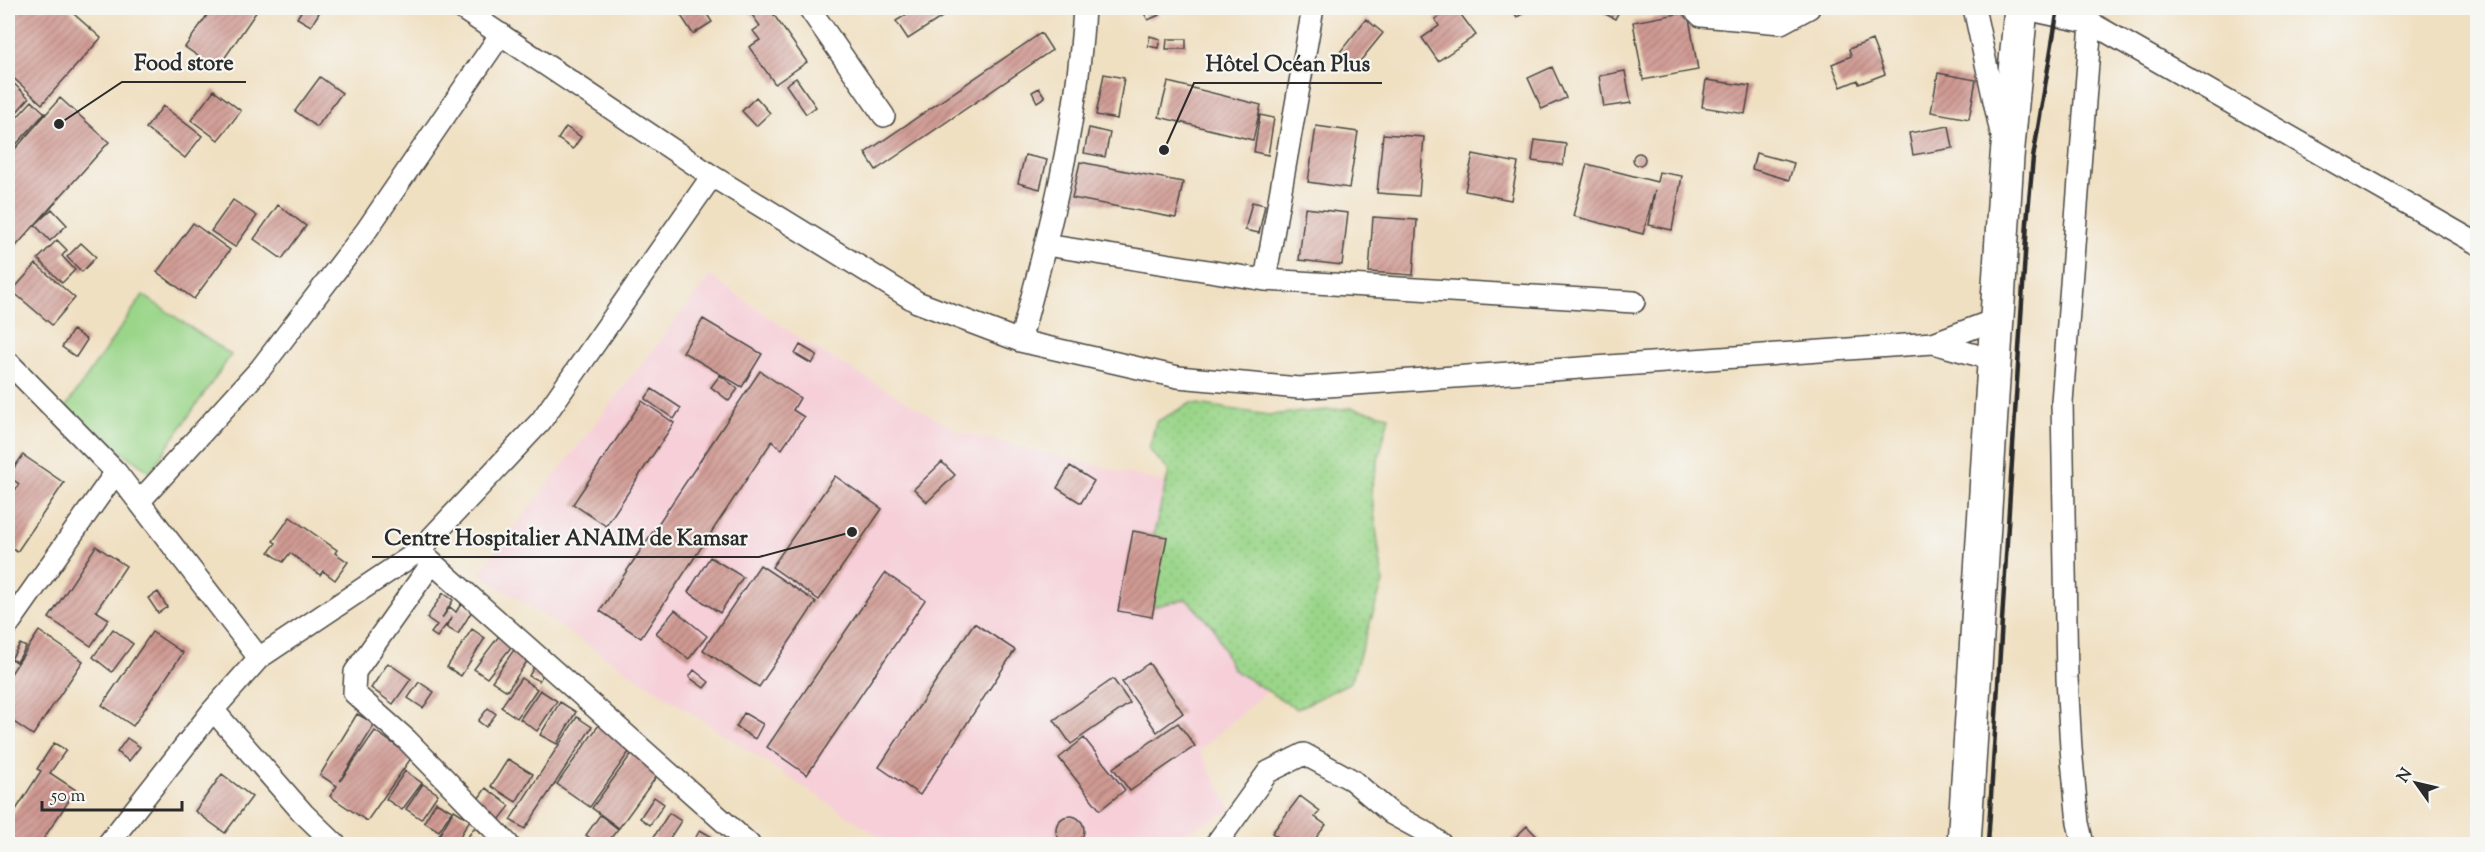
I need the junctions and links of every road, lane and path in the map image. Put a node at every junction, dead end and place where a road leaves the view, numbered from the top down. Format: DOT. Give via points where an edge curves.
graph roads {
  1 [pos="461,8"];
  2 [pos="809,8"];
  3 [pos="1084,8"];
  4 [pos="1314,8"];
  5 [pos="1693,8"];
  6 [pos="1809,8"];
  7 [pos="1974,8"];
  8 [pos="2021,8"];
  9 [pos="2091,23"];
  10 [pos="501,34"];
  11 [pos="884,116"];
  12 [pos="2007,157"];
  13 [pos="712,176"];
  14 [pos="2478,244"];
  15 [pos="1046,245"];
  16 [pos="1265,280"];
  17 [pos="1634,302"];
  18 [pos="1997,319"];
  19 [pos="1020,341"];
  20 [pos="1933,343"];
  21 [pos="1994,360"];
  22 [pos="8,362"];
  23 [pos="117,472"];
  24 [pos="139,502"];
  25 [pos="425,557"];
  26 [pos="8,625"];
  27 [pos="260,658"];
  28 [pos="213,710"];
  29 [pos="108,844"];
  30 [pos="335,844"];
  31 [pos="508,844"];
  32 [pos="749,844"];
  33 [pos="1216,844"];
  34 [pos="1442,844"];
  35 [pos="1964,844"];
  36 [pos="2083,844"];
  1 -- 10 [label="street"];
  2 -- 11 [label="street"];
  3 -- 15 [label="street" via="1070,133"];
  4 -- 16 [label="street"];
  5 -- 6 [label="street" via="1701,16 1781,23"];
  7 -- 12 [label="street"];
  8 -- 9 [label="street"];
  8 -- 12 [label="main road"];
  9 -- 14 [label="street"];
  9 -- 36 [label="street" via="2062,402 2067,678"];
  10 -- 13 [label="street"];
  10 -- 24 [label="street" via="366,231 261,368"];
  12 -- 18 [label="main road"];
  13 -- 19 [label="street" via="917,302"];
  13 -- 25 [label="street" via="542,421"];
  15 -- 16 [label="street"];
  15 -- 19 [label="street"];
  16 -- 17 [label="street"];
  18 -- 20 [label="street"];
  18 -- 21 [label="main road"];
  19 -- 20 [label="street" via="1178,377 1299,388"];
  20 -- 21 [label="street"];
  21 -- 35 [label="main road"];
  22 -- 23 [label="street"];
  23 -- 24 [label="street"];
  23 -- 26 [label="street"];
  24 -- 27 [label="street"];
  25 -- 27 [label="street"];
  25 -- 31 [label="street" via="355,672 354,693 407,740"];
  25 -- 32 [label="street"];
  27 -- 28 [label="street"];
  28 -- 29 [label="street"];
  28 -- 30 [label="street"];
  33 -- 34 [label="street" via="1268,772 1304,754 1352,780 1392,814"];
}
